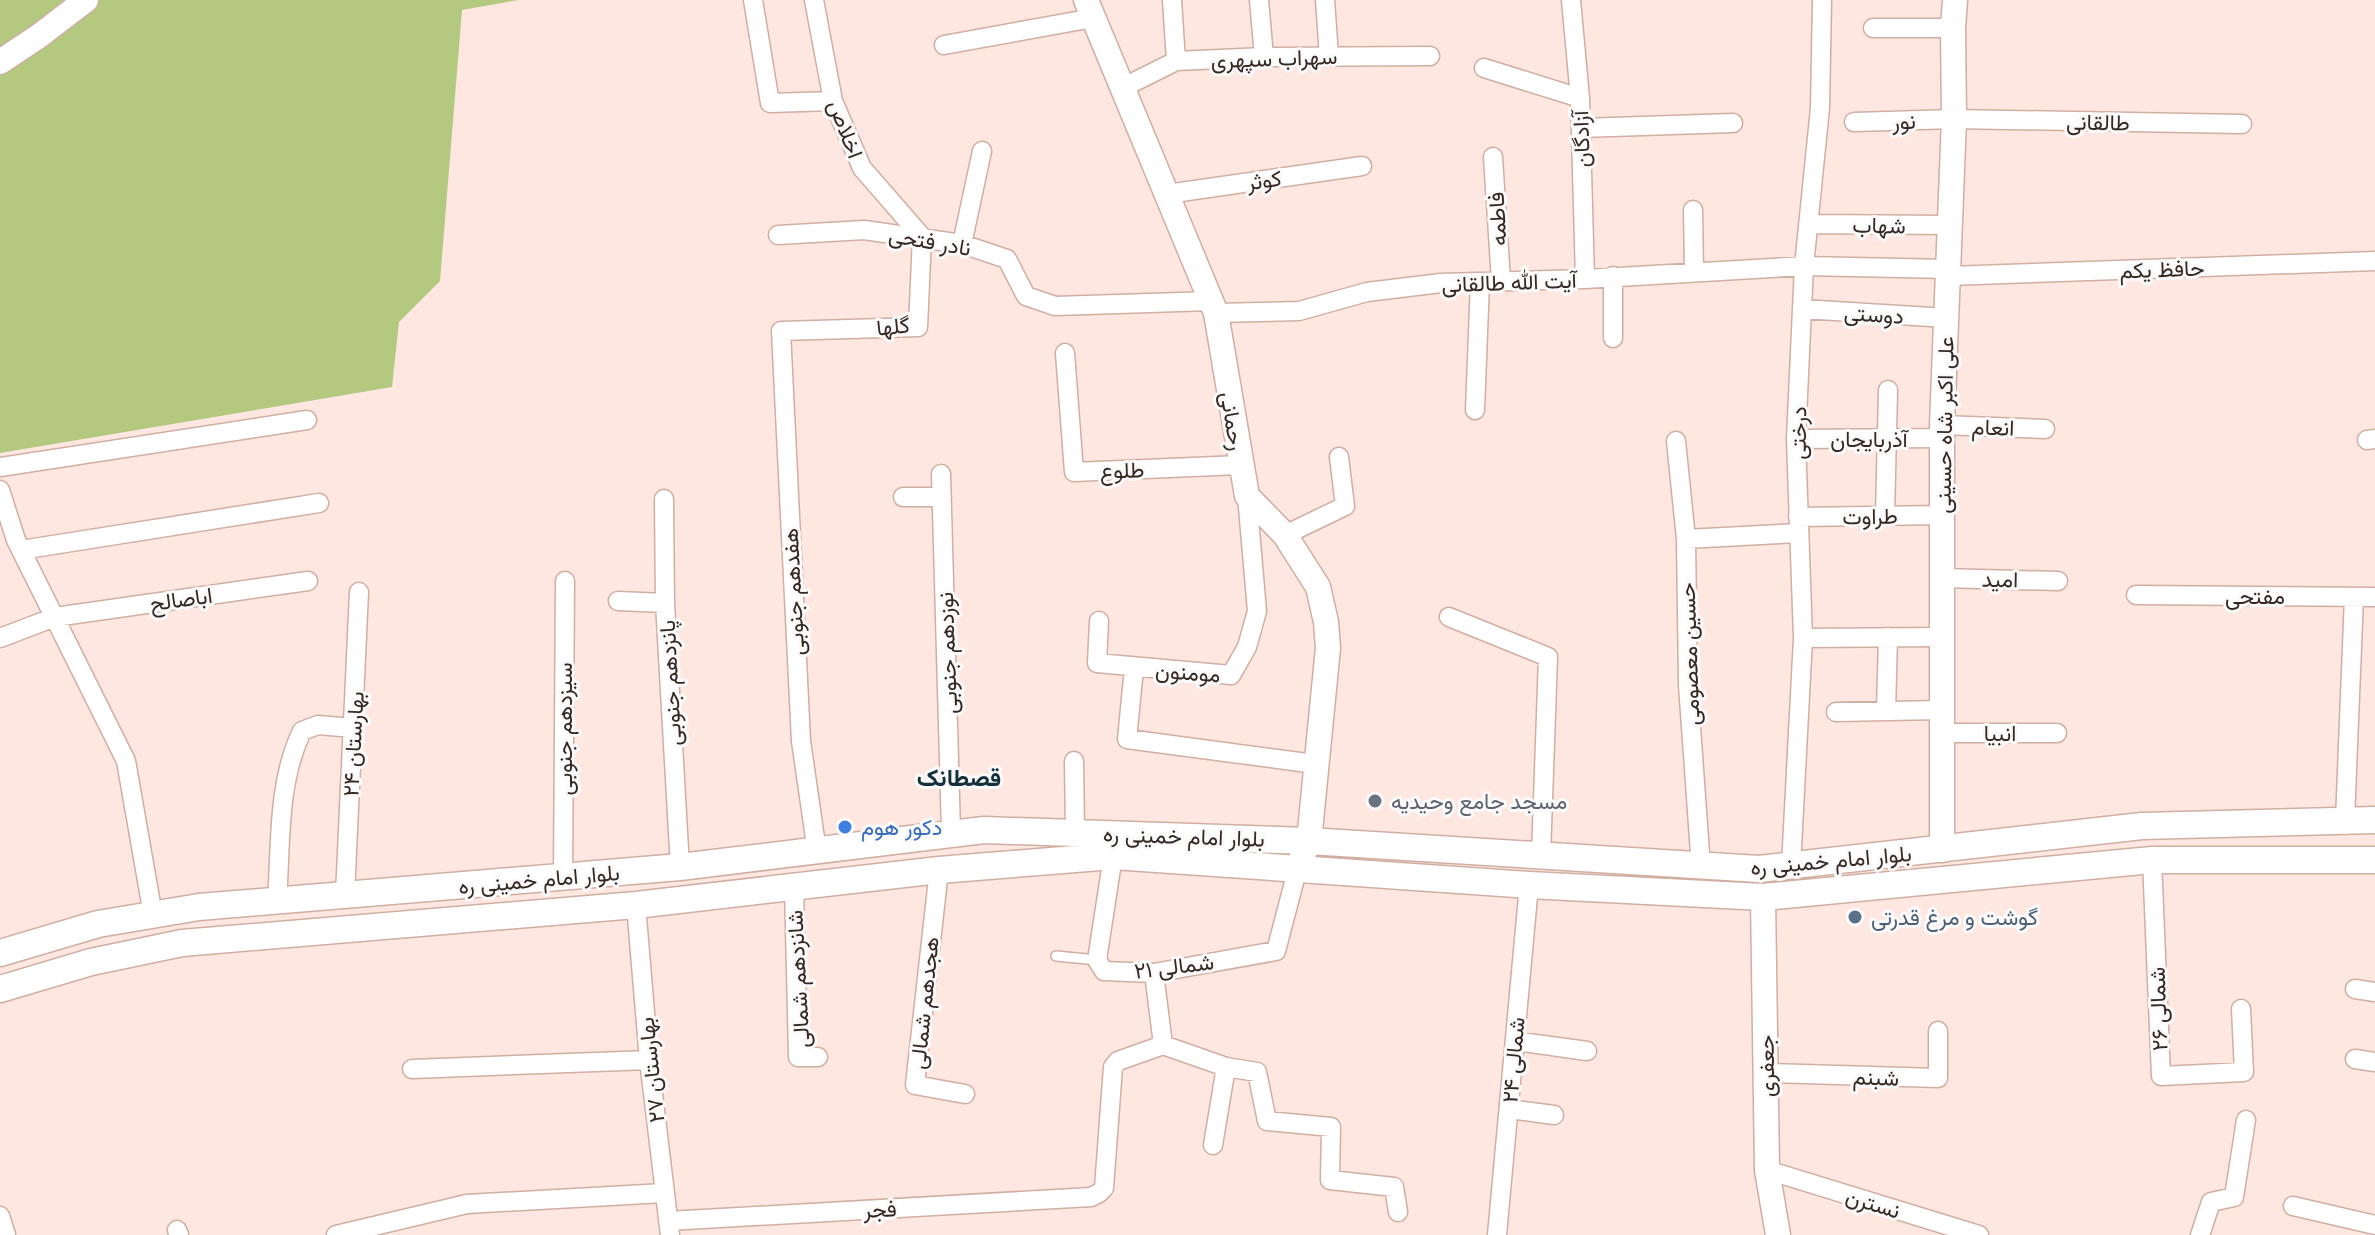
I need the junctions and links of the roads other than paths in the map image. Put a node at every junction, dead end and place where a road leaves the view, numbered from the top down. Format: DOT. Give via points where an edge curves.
graph roads {
  1 [pos="86,0"];
  2 [pos="753,0"];
  3 [pos="814,0"];
  4 [pos="1172,0"];
  5 [pos="1259,0"];
  6 [pos="1325,0"];
  7 [pos="1571,0"];
  8 [pos="1822,0"];
  9 [pos="1955,0"];
  10 [pos="1090,9"];
  11 [pos="1873,28"];
  12 [pos="1953,28"];
  13 [pos="944,45"];
  14 [pos="1329,56"];
  15 [pos="1430,56"];
  16 [pos="1264,57"];
  17 [pos="1176,61"];
  18 [pos="0,62"];
  19 [pos="1484,68"];
  20 [pos="1124,87"];
  21 [pos="1580,98"];
  22 [pos="833,101"];
  23 [pos="1954,119"];
  24 [pos="1854,122"];
  25 [pos="1733,123"];
  26 [pos="2242,124"];
  27 [pos="1581,128"];
  28 [pos="982,151"];
  29 [pos="1493,157"];
  30 [pos="1362,166"];
  31 [pos="1167,194"];
  32 [pos="1693,210"];
  33 [pos="1808,224"];
  34 [pos="1950,225"];
  35 [pos="778,235"];
  36 [pos="922,237"];
  37 [pos="962,244"];
  38 [pos="2375,261"];
  39 [pos="1804,266"];
  40 [pos="1694,272"];
  41 [pos="1949,272"];
  42 [pos="1613,276"];
  43 [pos="1585,279"];
  44 [pos="1501,281"];
  45 [pos="1480,282"];
  46 [pos="1213,307"];
  47 [pos="1802,309"];
  48 [pos="1947,318"];
  49 [pos="781,331"];
  50 [pos="1613,338"];
  51 [pos="1065,353"];
  52 [pos="1888,390"];
  53 [pos="1475,410"];
  54 [pos="307,420"];
  55 [pos="2045,429"];
  56 [pos="1942,432"];
  57 [pos="1796,439"];
  58 [pos="1886,439"];
  59 [pos="1676,441"];
  60 [pos="1339,457"];
  61 [pos="1240,465"];
  62 [pos="0,467"];
  63 [pos="941,474"];
  64 [pos="0,490"];
  65 [pos="1247,496"];
  66 [pos="903,497"];
  67 [pos="942,497"];
  68 [pos="664,499"];
  69 [pos="319,503"];
  70 [pos="1942,515"];
  71 [pos="1885,516"];
  72 [pos="1798,525"];
  73 [pos="1285,535"];
  74 [pos="1686,539"];
  75 [pos="21,550"];
  76 [pos="1942,578"];
  77 [pos="308,581"];
  78 [pos="565,581"];
  79 [pos="2058,581"];
  80 [pos="359,592"];
  81 [pos="2136,595"];
  82 [pos="2354,597"];
  83 [pos="2375,597"];
  84 [pos="618,601"];
  85 [pos="665,603"];
  86 [pos="55,617"];
  87 [pos="1449,617"];
  88 [pos="1099,621"];
  89 [pos="1888,637"];
  90 [pos="1942,637"];
  91 [pos="0,638"];
  92 [pos="1803,638"];
  93 [pos="1134,668"];
  94 [pos="1886,711"];
  95 [pos="1836,712"];
  96 [pos="1942,722"];
  97 [pos="353,728"];
  98 [pos="2057,733"];
  99 [pos="1074,761"];
  100 [pos="1315,764"];
  101 [pos="2345,820"];
  102 [pos="2375,820"];
  103 [pos="1075,831"];
  104 [pos="951,832"];
  105 [pos="1309,841"];
  106 [pos="1942,850"];
  107 [pos="817,852"];
  108 [pos="1113,856"];
  109 [pos="1541,856"];
  110 [pos="2152,860"];
  111 [pos="2375,860"];
  112 [pos="1791,866"];
  113 [pos="680,867"];
  114 [pos="1298,867"];
  115 [pos="1701,867"];
  116 [pos="939,870"];
  117 [pos="563,877"];
  118 [pos="1529,885"];
  119 [pos="794,886"];
  120 [pos="345,895"];
  121 [pos="1763,897"];
  122 [pos="277,901"];
  123 [pos="636,905"];
  124 [pos="153,915"];
  125 [pos="0,953"];
  126 [pos="1056,956"];
  127 [pos="1097,960"];
  128 [pos="1154,973"];
  129 [pos="0,989"];
  130 [pos="2355,989"];
  131 [pos="2375,992"];
  132 [pos="2241,1009"];
  133 [pos="1938,1031"];
  134 [pos="1515,1041"];
  135 [pos="1163,1045"];
  136 [pos="1587,1051"];
  137 [pos="818,1057"];
  138 [pos="2355,1059"];
  139 [pos="649,1060"];
  140 [pos="2375,1062"];
  141 [pos="1226,1067"];
  142 [pos="412,1069"];
  143 [pos="1766,1073"];
  144 [pos="965,1094"];
  145 [pos="1509,1109"];
  146 [pos="1554,1115"];
  147 [pos="2246,1120"];
  148 [pos="1213,1145"];
  149 [pos="1767,1170"];
  150 [pos="664,1193"];
  151 [pos="2293,1206"];
  152 [pos="1398,1212"];
  153 [pos="0,1216"];
  154 [pos="2375,1225"];
  155 [pos="669,1228"];
  156 [pos="6,1235"];
  157 [pos="336,1235"];
  158 [pos="1497,1235"];
  159 [pos="1778,1235"];
  160 [pos="1979,1235"];
  161 [pos="2200,1235"];
  1 -- 18 [label="street"];
  2 -- 22 [label="street" via="770,103"];
  3 -- 22 [label="street, اخلاص"];
  4 -- 17 [label="street"];
  5 -- 16 [label="street"];
  6 -- 14 [label="street"];
  7 -- 21 [label="street, آزادگان"];
  8 -- 33 [label="street, درختی" via="1820,108"];
  9 -- 12 [label="street, علی اکبر شاه حسینی"];
  10 -- 13 [label="street"];
  10 -- 20 [label="street, رحمانی"];
  11 -- 12 [label="street"];
  12 -- 23 [label="street, علی اکبر شاه حسینی"];
  14 -- 15 [label="street, سهراب سپهری"];
  14 -- 16 [label="street, سهراب سپهری"];
  16 -- 17 [label="street, سهراب سپهری"];
  17 -- 20 [label="street, سهراب سپهری"];
  19 -- 21 [label="street"];
  20 -- 31 [label="street, رحمانی"];
  21 -- 27 [label="street, آزادگان"];
  22 -- 36 [label="street, اخلاص" via="862,168"];
  23 -- 24 [label="street, نور"];
  23 -- 26 [label="street, طالقانی"];
  23 -- 34 [label="street, علی اکبر شاه حسینی"];
  25 -- 27 [label="street"];
  27 -- 43 [label="street, آزادگان"];
  28 -- 37 [label="street"];
  29 -- 44 [label="street, فاطمه"];
  30 -- 31 [label="street, کوثر"];
  31 -- 46 [label="street, رحمانی"];
  32 -- 40 [label="street"];
  33 -- 34 [label="street, شهاب"];
  33 -- 39 [label="street, درختی"];
  34 -- 41 [label="street, علی اکبر شاه حسینی"];
  35 -- 36 [label="street, نادر فتحی" via="864,230"];
  36 -- 37 [label="street, نادر فتحی"];
  36 -- 49 [label="street, گلها" via="918,327"];
  37 -- 46 [label="street, نادر فتحی" via="1007,259 1026,296 1055,306"];
  38 -- 41 [label="street, حافظ یکم"];
  39 -- 40 [label="street, آیت الله طالقانی"];
  39 -- 41 [label="street, حافظ یکم"];
  39 -- 47 [label="street, درختی"];
  40 -- 42 [label="street, آیت الله طالقانی"];
  41 -- 48 [label="street, علی اکبر شاه حسینی"];
  42 -- 43 [label="street, آیت الله طالقانی"];
  42 -- 50 [label="street"];
  43 -- 44 [label="street, آیت الله طالقانی"];
  44 -- 45 [label="street, آیت الله طالقانی"];
  45 -- 46 [label="street, آیت الله طالقانی" via="1367,292 1299,311"];
  45 -- 53 [label="street"];
  46 -- 61 [label="street, رحمانی"];
  47 -- 48 [label="street, دوستی"];
  47 -- 57 [label="street, درختی"];
  48 -- 56 [label="street, علی اکبر شاه حسینی"];
  49 -- 107 [label="street, هفدهم جنوبی" via="801,741"];
  51 -- 61 [label="street, طلوع" via="1074,472"];
  52 -- 58 [label="street"];
  54 -- 62 [label="street"];
  55 -- 56 [label="street, انعام"];
  56 -- 58 [label="street, آذربایجان"];
  56 -- 70 [label="street, علی اکبر شاه حسینی"];
  57 -- 58 [label="street, آذربایجان"];
  57 -- 72 [label="street, درختی"];
  58 -- 71 [label="street"];
  59 -- 74 [label="street, حسین معصومی"];
  60 -- 73 [label="street" via="1345,506"];
  61 -- 65 [label="street, رحمانی"];
  63 -- 67 [label="street, نوزدهم جنوبی"];
  64 -- 75 [label="street"];
  65 -- 73 [label="street"];
  65 -- 93 [label="street, مومنون" via="1257,611 1247,647 1231,675"];
  66 -- 67 [label="street"];
  67 -- 104 [label="street, نوزدهم جنوبی"];
  68 -- 85 [label="street, پانزدهم جنوبی"];
  69 -- 75 [label="street"];
  70 -- 71 [label="street, طراوت"];
  70 -- 76 [label="street, علی اکبر شاه حسینی"];
  71 -- 72 [label="street, طراوت"];
  72 -- 74 [label="street, طراوت"];
  72 -- 92 [label="street, درختی"];
  73 -- 100 [label="street" via="1318,587 1326,622 1328,648"];
  74 -- 115 [label="street, حسین معصومی" via="1688,685"];
  75 -- 86 [label="street"];
  76 -- 79 [label="street, امید"];
  76 -- 90 [label="street, علی اکبر شاه حسینی"];
  77 -- 86 [label="street, اباصالح"];
  78 -- 117 [label="street, سیزدهم جنوبی"];
  80 -- 97 [label="street, بهارستان ۲۴"];
  81 -- 82 [label="street, مفتحی"];
  82 -- 83 [label="street, مفتحی"];
  82 -- 101 [label="street"];
  84 -- 85 [label="street"];
  85 -- 113 [label="street, پانزدهم جنوبی"];
  86 -- 91 [label="street, اباصالح"];
  86 -- 124 [label="street" via="126,761"];
  87 -- 109 [label="street" via="1548,657"];
  88 -- 93 [label="street, مومنون" via="1097,663"];
  89 -- 90 [label="street"];
  89 -- 92 [label="street"];
  89 -- 94 [label="street"];
  90 -- 96 [label="street, علی اکبر شاه حسینی"];
  92 -- 112 [label="street, درختی"];
  93 -- 100 [label="street" via="1127,739"];
  94 -- 95 [label="street, انبیا"];
  94 -- 96 [label="street, انبیا"];
  96 -- 98 [label="street, انبیا"];
  96 -- 106 [label="street, علی اکبر شاه حسینی"];
  97 -- 120 [label="street, بهارستان ۲۴"];
  97 -- 122 [label="street" via="318,725 302,731 294,749 285,781"];
  99 -- 103 [label="street"];
  100 -- 105 [label="street"];
  101 -- 102 [label="main road, بلوار امام خمینی ره"];
  101 -- 106 [label="main road, بلوار امام خمینی ره" via="2142,826"];
  103 -- 104 [label="main road, بلوار امام خمینی ره"];
  103 -- 105 [label="main road, بلوار امام خمینی ره"];
  104 -- 107 [label="main road, بلوار امام خمینی ره"];
  105 -- 109 [label="main road, بلوار امام خمینی ره"];
  105 -- 114 [label="street"];
  106 -- 112 [label="main road, بلوار امام خمینی ره"];
  107 -- 113 [label="main road, بلوار امام خمینی ره"];
  108 -- 114 [label="main road, بلوار امام خمینی ره"];
  108 -- 116 [label="main road, بلوار امام خمینی ره"];
  108 -- 127 [label="street"];
  109 -- 115 [label="main road, بلوار امام خمینی ره"];
  110 -- 111 [label="main road, بلوار امام خمینی ره"];
  110 -- 121 [label="main road, بلوار امام خمینی ره"];
  110 -- 132 [label="street, ۲۶ شمالی" via="2161,1076 2244,1072"];
  112 -- 115 [label="main road, بلوار امام خمینی ره"];
  113 -- 117 [label="main road, بلوار امام خمینی ره"];
  114 -- 118 [label="main road, بلوار امام خمینی ره"];
  114 -- 128 [label="street, ۲۱ شمالی" via="1276,951"];
  116 -- 119 [label="main road, بلوار امام خمینی ره"];
  116 -- 144 [label="street, هجدهم شمالی" via="915,1085"];
  117 -- 120 [label="main road, بلوار امام خمینی ره"];
  118 -- 121 [label="main road, بلوار امام خمینی ره"];
  118 -- 134 [label="street, ۲۴ شمالی"];
  119 -- 123 [label="main road, بلوار امام خمینی ره"];
  119 -- 137 [label="street, شانزدهم شمالی" via="798,1057"];
  120 -- 122 [label="main road, بلوار امام خمینی ره"];
  121 -- 143 [label="street, جعفری"];
  122 -- 124 [label="main road, بلوار امام خمینی ره"];
  123 -- 129 [label="main road, بلوار امام خمینی ره" via="182,943"];
  123 -- 139 [label="street, بهارستان ۲۷"];
  124 -- 125 [label="main road, بلوار امام خمینی ره" via="98,924"];
  126 -- 127 [label="lane"];
  127 -- 128 [label="street, ۲۱ شمالی" via="1104,971"];
  128 -- 135 [label="street"];
  130 -- 131 [label="street"];
  133 -- 143 [label="street, شبنم" via="1938,1078"];
  134 -- 136 [label="street"];
  134 -- 145 [label="street, ۲۴ شمالی"];
  135 -- 141 [label="street"];
  135 -- 155 [label="street, فجر" via="1113,1067 1104,1188 1091,1197"];
  138 -- 140 [label="street"];
  139 -- 142 [label="street"];
  139 -- 150 [label="street, بهارستان ۲۷"];
  141 -- 148 [label="street"];
  141 -- 152 [label="street" via="1257,1072 1267,1121 1331,1127 1330,1180 1394,1187"];
  143 -- 149 [label="street, جعفری"];
  145 -- 146 [label="street"];
  145 -- 158 [label="street, ۲۴ شمالی"];
  147 -- 161 [label="street" via="2234,1197 2211,1202"];
  149 -- 159 [label="street, جعفری"];
  149 -- 160 [label="street, نسترن"];
  150 -- 155 [label="street, بهارستان ۲۷"];
  150 -- 157 [label="street" via="467,1204"];
  151 -- 154 [label="street"];
  153 -- 156 [label="street"];
}
